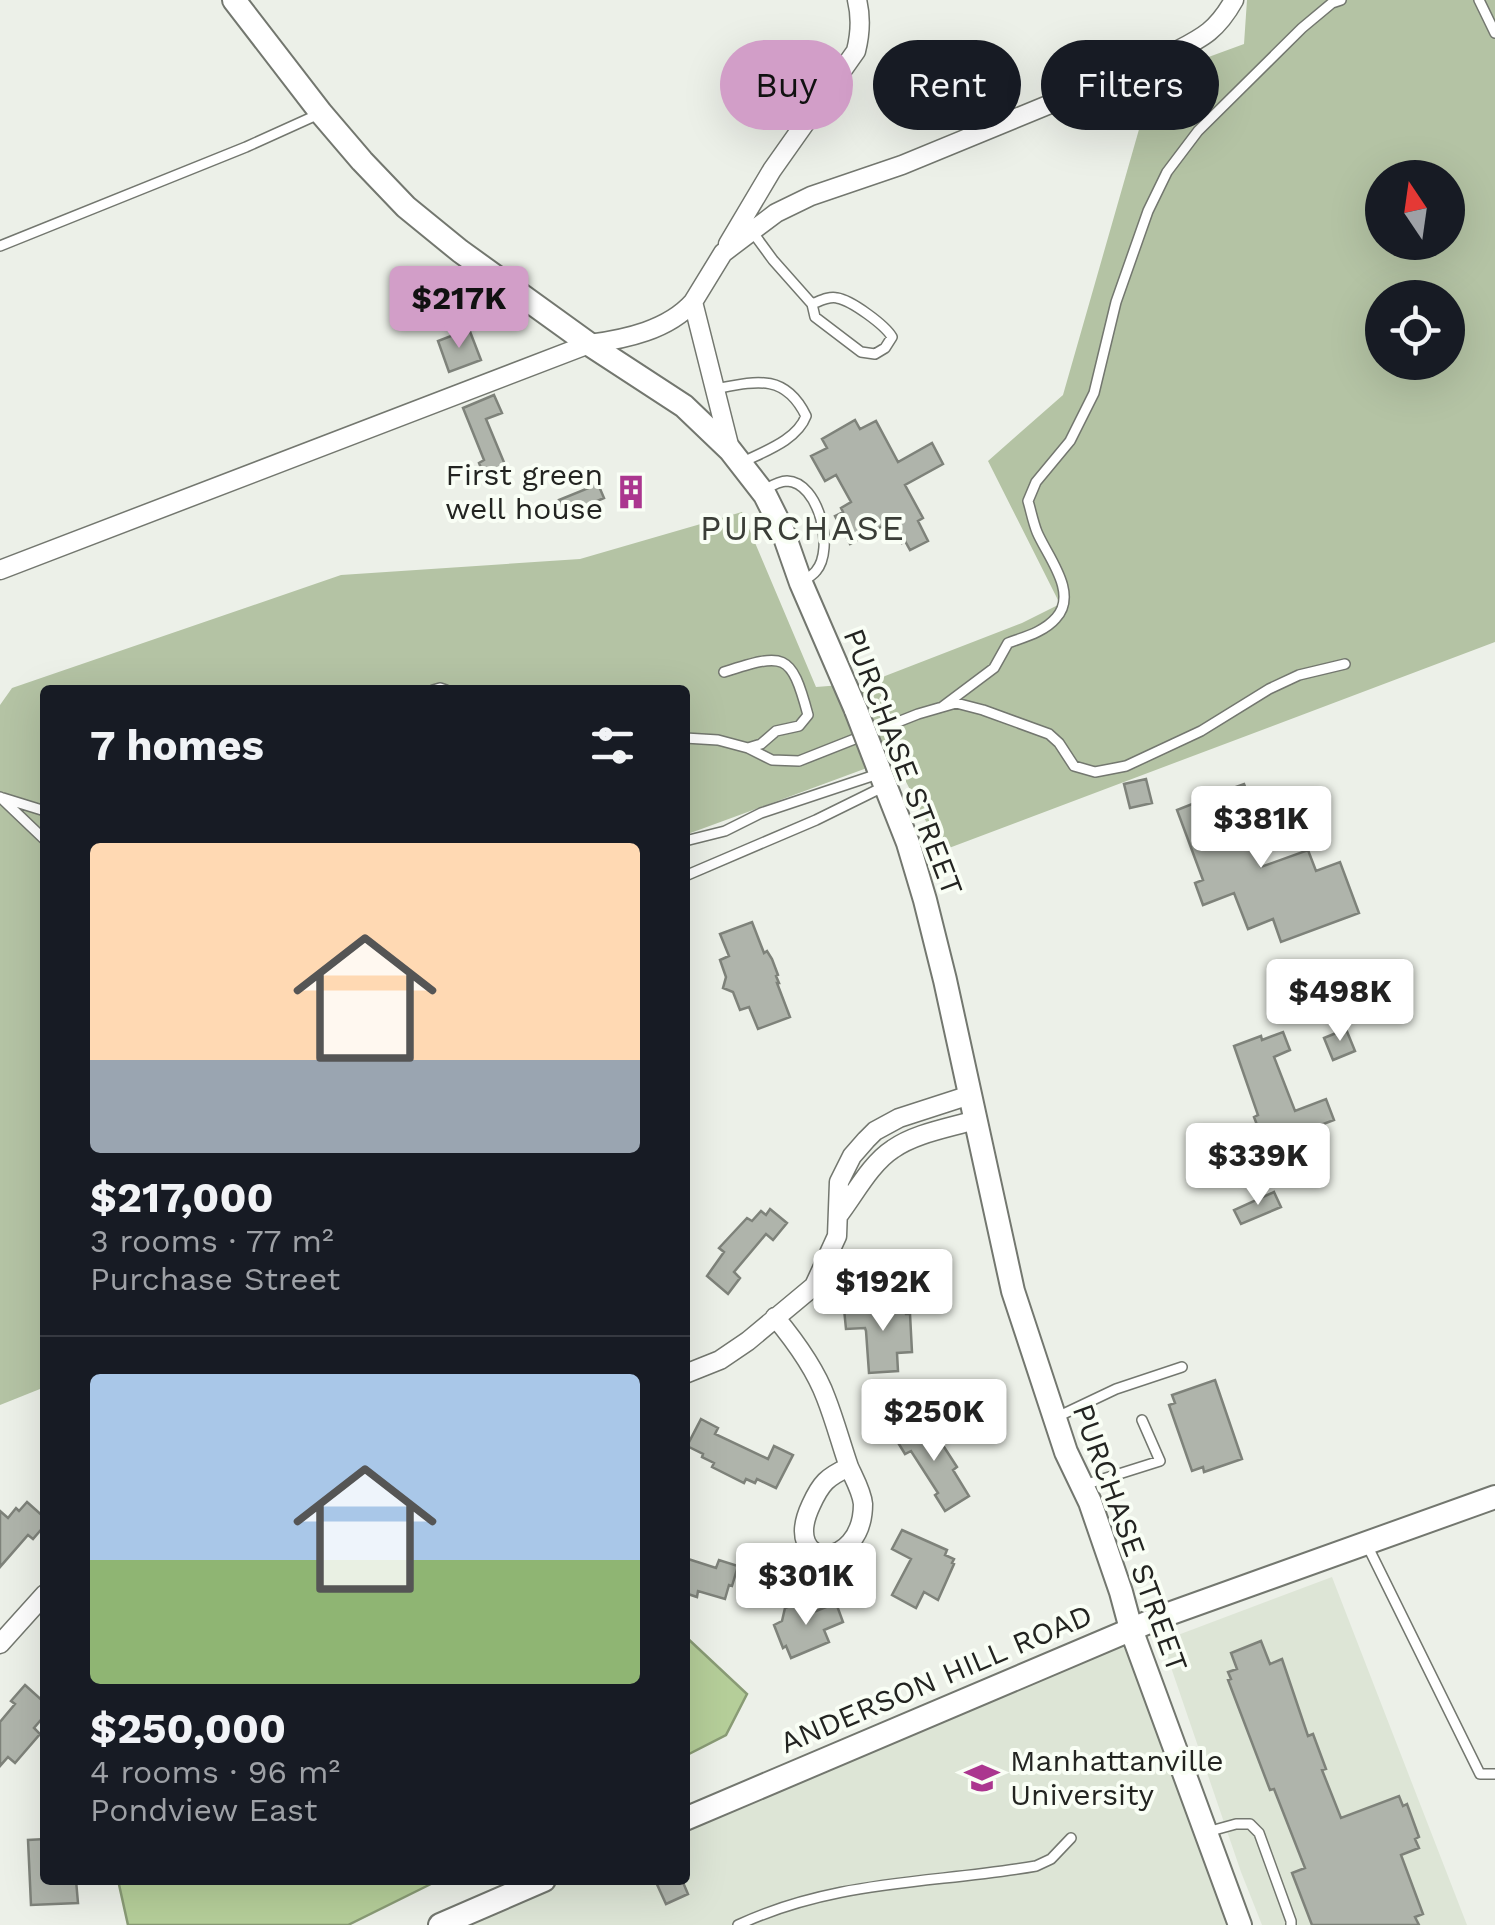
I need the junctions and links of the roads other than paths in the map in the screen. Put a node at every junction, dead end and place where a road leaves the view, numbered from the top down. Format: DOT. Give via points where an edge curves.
graph roads {
  1 [pos="234,0"];
  2 [pos="857,0"];
  3 [pos="1234,0"];
  4 [pos="1341,0"];
  5 [pos="1479,0"];
  6 [pos="1495,33"];
  7 [pos="321,113"];
  8 [pos="747,225"];
  9 [pos="0,246"];
  10 [pos="693,302"];
  11 [pos="812,304"];
  12 [pos="589,344"];
  13 [pos="715,389"];
  14 [pos="736,457"];
  15 [pos="763,491"];
  16 [pos="0,570"];
  17 [pos="801,582"];
  18 [pos="1345,664"];
  19 [pos="724,672"];
  20 [pos="942,707"];
  21 [pos="690,738"];
  22 [pos="748,748"];
  23 [pos="881,775"];
  24 [pos="0,797"];
  25 [pos="40,809"];
  26 [pos="40,835"];
  27 [pos="690,840"];
  28 [pos="690,874"];
  29 [pos="970,1095"];
  30 [pos="975,1120"];
  31 [pos="866,1140"];
  32 [pos="885,1155"];
  33 [pos="838,1216"];
  34 [pos="774,1317"];
  35 [pos="1182,1367"];
  36 [pos="690,1372"];
  37 [pos="1054,1418"];
  38 [pos="1142,1420"];
  39 [pos="849,1467"];
  40 [pos="1082,1486"];
  41 [pos="1495,1498"];
  42 [pos="1367,1544"];
  43 [pos="40,1600"];
  44 [pos="1130,1629"];
  45 [pos="0,1644"];
  46 [pos="1495,1774"];
  47 [pos="690,1817"];
  48 [pos="1205,1833"];
  49 [pos="1071,1838"];
  50 [pos="532,1885"];
  51 [pos="440,1925"];
  52 [pos="738,1925"];
  53 [pos="1240,1925"];
  54 [pos="1290,1925"];
  1 -- 7 [label="main road, PURCHASE STREET"];
  2 -- 8 [label="street" via="856,52 772,170"];
  3 -- 8 [label="street" via="1208,35 1167,56"];
  4 -- 20 [label="lane" via="1302,28 1198,131 1167,172 1116,302 1094,393 1028,502 1062,585 1058,617 1008,643 994,668"];
  5 -- 6 [label="lane"];
  7 -- 9 [label="lane"];
  7 -- 12 [label="main road, PURCHASE STREET" via="406,207"];
  8 -- 10 [label="street"];
  8 -- 11 [label="lane"];
  10 -- 12 [label="street" via="660,326"];
  10 -- 13 [label="street"];
  11 -- 11 [label="lane" via="815,317 861,352 875,354 892,337 840,298"];
  12 -- 14 [label="main road, PURCHASE STREET" via="684,406"];
  12 -- 16 [label="street"];
  13 -- 14 [label="street"];
  13 -- 14 [label="lane" via="760,382 783,386 806,416 783,442"];
  14 -- 15 [label="main road, PURCHASE STREET"];
  15 -- 17 [label="main road, PURCHASE STREET"];
  15 -- 17 [label="lane" via="790,481 817,507 824,552 818,570"];
  17 -- 23 [label="main road, PURCHASE STREET, bridge"];
  18 -- 20 [label="lane" via="1299,675 1126,766 1095,772 1074,766 1049,734 956,703"];
  19 -- 22 [label="lane" via="777,659 793,670 802,694 808,715 798,726"];
  20 -- 22 [label="lane" via="799,761 772,760"];
  21 -- 22 [label="lane"];
  23 -- 27 [label="lane"];
  23 -- 28 [label="lane" via="816,820"];
  23 -- 29 [label="main road, PURCHASE STREET" via="925,900"];
  24 -- 25 [label="lane"];
  24 -- 26 [label="lane"];
  29 -- 30 [label="main road, PURCHASE STREET"];
  29 -- 31 [label="street" via="899,1118"];
  30 -- 32 [label="street"];
  30 -- 37 [label="main road, PURCHASE STREET" via="1012,1291"];
  31 -- 32 [label="street"];
  31 -- 33 [label="street" via="838,1182"];
  32 -- 33 [label="street"];
  33 -- 34 [label="street" via="837,1236 814,1286"];
  34 -- 36 [label="street" via="720,1360"];
  34 -- 39 [label="street" via="826,1396"];
  35 -- 37 [label="lane"];
  37 -- 40 [label="main road, PURCHASE STREET"];
  38 -- 40 [label="lane" via="1160,1461"];
  39 -- 39 [label="street" via="828,1476 804,1520 806,1545 814,1553 836,1554 854,1538 863,1500"];
  40 -- 44 [label="main road, PURCHASE STREET"];
  41 -- 42 [label="main road, ANDERSON HILL ROAD"];
  42 -- 44 [label="main road, ANDERSON HILL ROAD"];
  42 -- 46 [label="lane" via="1480,1774"];
  43 -- 45 [label="street"];
  44 -- 47 [label="main road, ANDERSON HILL ROAD"];
  44 -- 48 [label="main road, PURCHASE STREET"];
  48 -- 53 [label="main road, PURCHASE STREET"];
  48 -- 54 [label="lane" via="1236,1824 1250,1824 1259,1833"];
  49 -- 52 [label="lane" via="1036,1866 835,1891"];
  50 -- 51 [label="main road"];
}
